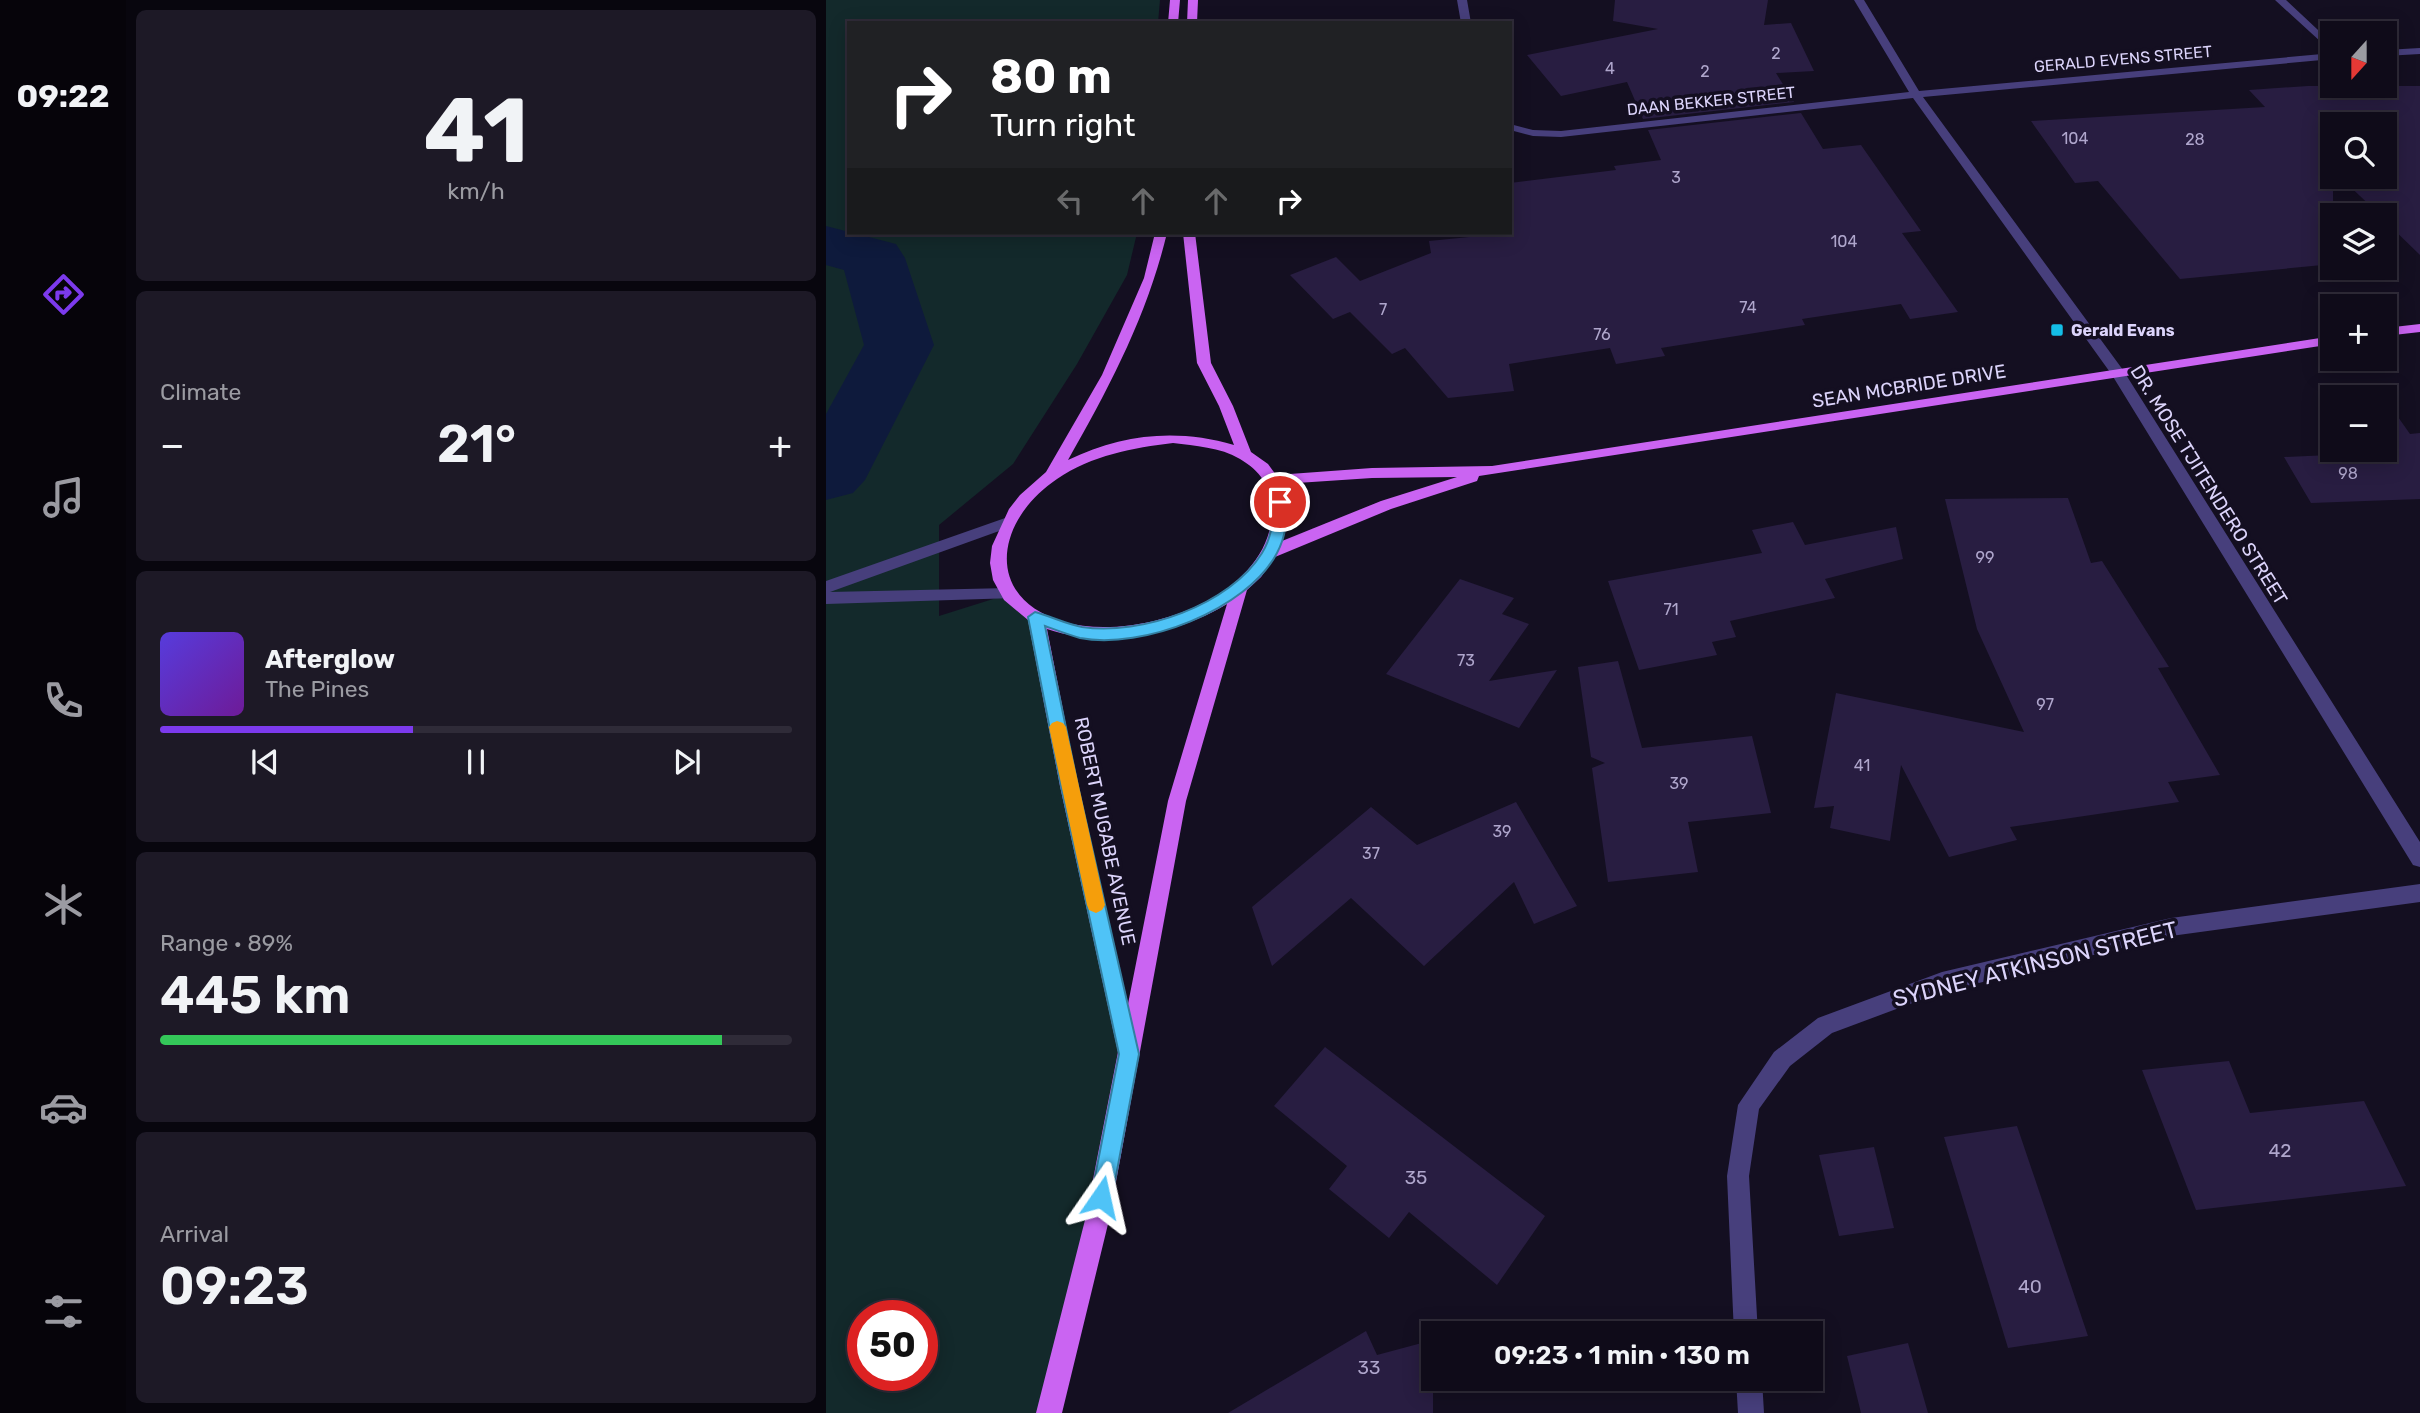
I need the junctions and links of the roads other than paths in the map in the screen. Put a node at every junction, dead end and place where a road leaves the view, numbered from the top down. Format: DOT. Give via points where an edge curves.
graph roads {
  1 [pos="1175,0"];
  2 [pos="1193,0"];
  3 [pos="1462,0"];
  4 [pos="1859,0"];
  5 [pos="2280,0"];
  6 [pos="1173,21"];
  7 [pos="1192,21"];
  8 [pos="1466,21"];
  9 [pos="2320,38"];
  10 [pos="2420,51"];
  11 [pos="2398,52"];
  12 [pos="2320,57"];
  13 [pos="1916,94"];
  14 [pos="1512,128"];
  15 [pos="1161,235"];
  16 [pos="1189,235"];
  17 [pos="2420,328"];
  18 [pos="2397,331"];
  19 [pos="2320,342"];
  20 [pos="2118,373"];
  21 [pos="1245,455"];
  22 [pos="1492,471"];
  23 [pos="1051,476"];
  24 [pos="1272,480"];
  25 [pos="1007,522"];
  26 [pos="1270,552"];
  27 [pos="826,587"];
  28 [pos="1240,587"];
  29 [pos="1009,594"];
  30 [pos="826,597"];
  31 [pos="1035,617"];
  32 [pos="2420,859"];
  33 [pos="2420,893"];
  34 [pos="1129,1054"];
  35 [pos="1745,1321"];
  36 [pos="1749,1391"];
  37 [pos="1049,1413"];
  38 [pos="1751,1413"];
  1 -- 6 [label="main road"];
  2 -- 7 [label="main road"];
  3 -- 8 [label="street"];
  4 -- 13 [label="street, DR. MOSE TJITENDERO STREET"];
  5 -- 9 [label="street"];
  10 -- 11 [label="street"];
  12 -- 13 [label="street, GERALD EVENS STREET"];
  13 -- 14 [label="street, DAAN BEKKER STREET" via="1561,134"];
  13 -- 20 [label="street, DR. MOSE TJITENDERO STREET"];
  15 -- 23 [label="main road" via="1150,278 1109,375"];
  16 -- 21 [label="main road" via="1204,363"];
  17 -- 18 [label="main road"];
  19 -- 20 [label="main road, SEAN MCBRIDE DRIVE"];
  20 -- 22 [label="main road, SEAN MCBRIDE DRIVE"];
  20 -- 32 [label="street, DR. MOSE TJITENDERO STREET"];
  21 -- 23 [label="main road" via="1212,443 1152,440 1089,455"];
  21 -- 24 [label="main road"];
  22 -- 24 [label="main road, SEAN MCBRIDE DRIVE"];
  22 -- 26 [label="main road, SEAN MCBRIDE DRIVE" via="1386,505"];
  23 -- 25 [label="main road"];
  24 -- 26 [label="main road" via="1280,502 1280,526"];
  25 -- 27 [label="street"];
  25 -- 29 [label="main road" via="999,547 999,571"];
  26 -- 28 [label="main road"];
  28 -- 31 [label="main road" via="1194,615 1137,632 1082,632"];
  28 -- 34 [label="main road, ROBERT MUGABE AVENUE" via="1177,801"];
  29 -- 30 [label="street"];
  29 -- 31 [label="main road"];
  31 -- 34 [label="main road, ROBERT MUGABE AVENUE"];
  33 -- 35 [label="street, SYDNEY ATKINSON STREET" via="2171,928 1942,982 1825,1026 1782,1059 1749,1105 1738,1176"];
  34 -- 37 [label="main road, ROBERT MUGABE AVENUE" via="1097,1220"];
  36 -- 38 [label="street"];
}
